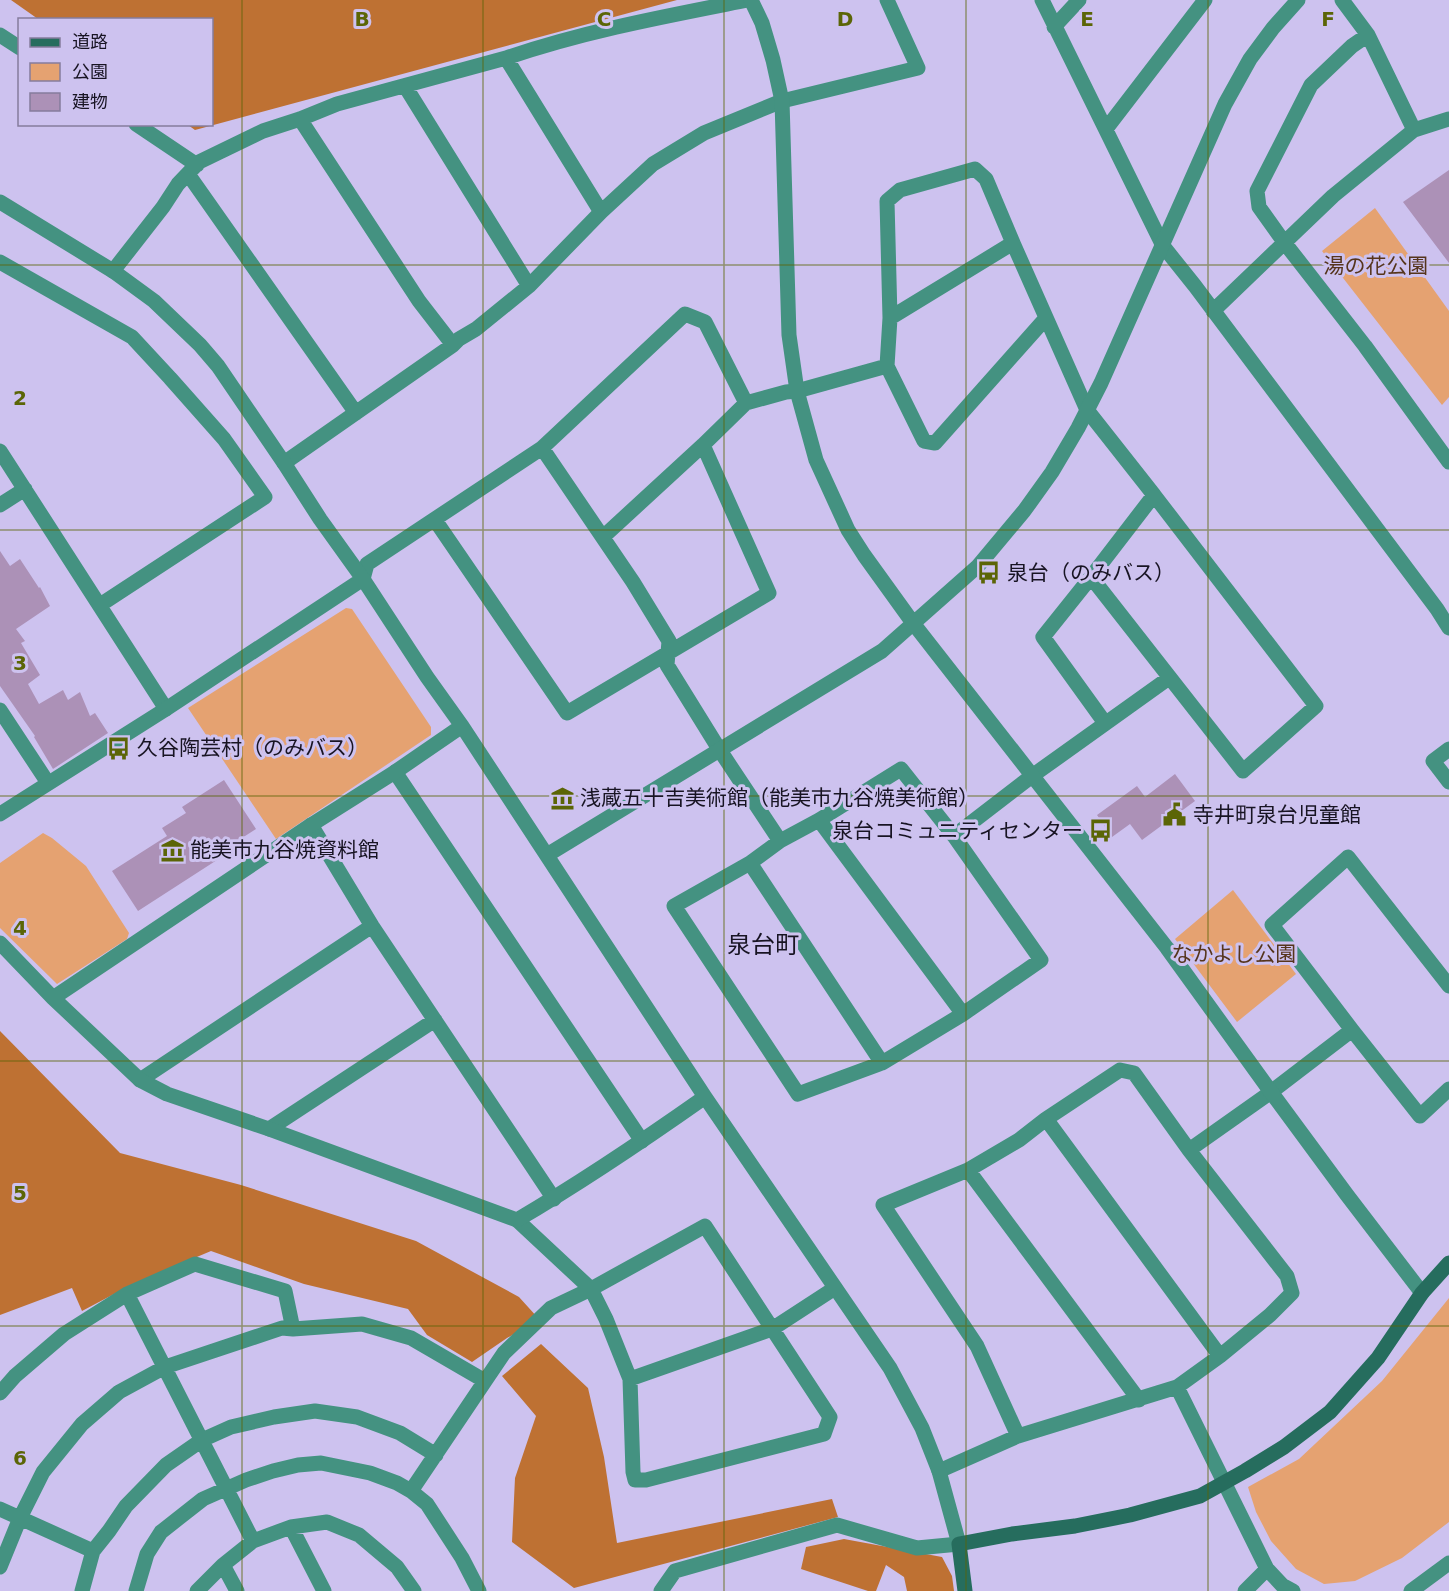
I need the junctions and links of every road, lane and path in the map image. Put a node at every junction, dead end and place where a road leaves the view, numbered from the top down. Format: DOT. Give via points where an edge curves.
graph roads {
  1 [pos="749,0"];
  2 [pos="887,0"];
  3 [pos="1042,0"];
  4 [pos="1078,0"];
  5 [pos="1205,0"];
  6 [pos="1298,0"];
  7 [pos="1342,0"];
  8 [pos="1054,27"];
  9 [pos="0,35"];
  10 [pos="1368,35"];
  11 [pos="18,47"];
  12 [pos="506,58"];
  13 [pos="405,86"];
  14 [pos="782,101"];
  15 [pos="300,119"];
  16 [pos="1449,119"];
  17 [pos="139,126"];
  18 [pos="1106,129"];
  19 [pos="1414,130"];
  20 [pos="193,169"];
  21 [pos="0,202"];
  22 [pos="601,212"];
  23 [pos="1284,242"];
  24 [pos="1012,243"];
  25 [pos="1163,246"];
  26 [pos="0,262"];
  27 [pos="113,271"];
  28 [pos="529,286"];
  29 [pos="1213,311"];
  30 [pos="890,318"];
  31 [pos="1046,318"];
  32 [pos="453,345"];
  33 [pos="887,366"];
  34 [pos="797,391"];
  35 [pos="746,403"];
  36 [pos="1087,410"];
  37 [pos="356,412"];
  38 [pos="703,445"];
  39 [pos="542,448"];
  40 [pos="0,451"];
  41 [pos="284,462"];
  42 [pos="1449,462"];
  43 [pos="25,489"];
  44 [pos="1154,495"];
  45 [pos="0,505"];
  46 [pos="435,520"];
  47 [pos="603,537"];
  48 [pos="1091,577"];
  49 [pos="363,579"];
  50 [pos="100,605"];
  51 [pos="1443,605"];
  52 [pos="913,623"];
  53 [pos="1449,628"];
  54 [pos="668,654"];
  55 [pos="1169,678"];
  56 [pos="166,709"];
  57 [pos="0,710"];
  58 [pos="1105,723"];
  59 [pos="462,726"];
  60 [pos="719,749"];
  61 [pos="1449,749"];
  62 [pos="395,772"];
  63 [pos="1032,776"];
  64 [pos="1449,782"];
  65 [pos="48,783"];
  66 [pos="0,814"];
  67 [pos="819,820"];
  68 [pos="311,825"];
  69 [pos="954,836"];
  70 [pos="780,841"];
  71 [pos="547,855"];
  72 [pos="750,863"];
  73 [pos="372,926"];
  74 [pos="0,943"];
  75 [pos="1449,986"];
  76 [pos="53,998"];
  77 [pos="963,1014"];
  78 [pos="435,1020"];
  79 [pos="1352,1030"];
  80 [pos="882,1063"];
  81 [pos="140,1080"];
  82 [pos="1449,1089"];
  83 [pos="1271,1092"];
  84 [pos="705,1097"];
  85 [pos="1046,1119"];
  86 [pos="269,1130"];
  87 [pos="642,1141"];
  88 [pos="1189,1150"];
  89 [pos="968,1170"];
  90 [pos="554,1199"];
  91 [pos="517,1220"];
  92 [pos="1449,1263"];
  93 [pos="835,1288"];
  94 [pos="591,1289"];
  95 [pos="1422,1293"];
  96 [pos="127,1294"];
  97 [pos="293,1329"];
  98 [pos="772,1329"];
  99 [pos="1220,1356"];
  100 [pos="165,1367"];
  101 [pos="630,1379"];
  102 [pos="485,1381"];
  103 [pos="1177,1387"];
  104 [pos="0,1392"];
  105 [pos="1139,1400"];
  106 [pos="1018,1436"];
  107 [pos="202,1440"];
  108 [pos="436,1455"];
  109 [pos="939,1471"];
  110 [pos="1224,1483"];
  111 [pos="227,1488"];
  112 [pos="411,1491"];
  113 [pos="0,1509"];
  114 [pos="20,1518"];
  115 [pos="291,1527"];
  116 [pos="253,1541"];
  117 [pos="959,1544"];
  118 [pos="93,1551"];
  119 [pos="1449,1563"];
  120 [pos="223,1565"];
  121 [pos="0,1567"];
  122 [pos="1267,1569"];
  123 [pos="82,1591"];
  124 [pos="136,1591"];
  125 [pos="196,1591"];
  126 [pos="237,1591"];
  127 [pos="324,1591"];
  128 [pos="414,1591"];
  129 [pos="479,1591"];
  130 [pos="661,1591"];
  131 [pos="965,1591"];
  132 [pos="1245,1591"];
  133 [pos="1293,1591"];
  134 [pos="1411,1591"];
  1 -- 12 [label="street" via="628,24"];
  1 -- 14 [label="street" via="762,23"];
  2 -- 14 [label="street" via="918,68"];
  3 -- 8 [label="street"];
  4 -- 8 [label="street"];
  5 -- 18 [label="street"];
  6 -- 25 [label="street" via="1250,59 1230,94"];
  7 -- 10 [label="street"];
  8 -- 18 [label="street"];
  9 -- 11 [label="street"];
  10 -- 19 [label="street"];
  10 -- 23 [label="street" via="1311,85 1257,191 1259,207"];
  12 -- 13 [label="street"];
  12 -- 22 [label="street"];
  13 -- 15 [label="street" via="337,104"];
  13 -- 28 [label="street"];
  14 -- 22 [label="street" via="704,133 653,164"];
  14 -- 34 [label="street" via="789,335"];
  15 -- 20 [label="street" via="264,131 199,162"];
  15 -- 32 [label="street" via="419,302"];
  16 -- 19 [label="street"];
  17 -- 20 [label="street"];
  18 -- 25 [label="street"];
  19 -- 23 [label="street"];
  20 -- 27 [label="street"];
  20 -- 37 [label="street"];
  21 -- 27 [label="street"];
  22 -- 28 [label="street"];
  23 -- 29 [label="street"];
  23 -- 42 [label="street"];
  24 -- 30 [label="street"];
  24 -- 30 [label="street" via="986,179 975,169 900,190 887,201"];
  24 -- 31 [label="street"];
  25 -- 29 [label="street"];
  25 -- 36 [label="street"];
  26 -- 50 [label="street" via="132,337 224,439 265,497"];
  27 -- 41 [label="street" via="154,301 200,345"];
  28 -- 32 [label="street"];
  29 -- 51 [label="street"];
  30 -- 33 [label="street"];
  31 -- 33 [label="street" via="935,443 924,441"];
  31 -- 36 [label="street"];
  32 -- 37 [label="street"];
  33 -- 34 [label="street"];
  34 -- 35 [label="street"];
  34 -- 52 [label="street" via="816,460 848,530"];
  35 -- 38 [label="street"];
  35 -- 39 [label="street" via="705,322 685,314"];
  36 -- 44 [label="street"];
  36 -- 52 [label="street" via="1052,472 1006,534 978,566"];
  37 -- 41 [label="street"];
  38 -- 47 [label="street"];
  38 -- 54 [label="street" via="770,593"];
  39 -- 46 [label="street"];
  39 -- 47 [label="street"];
  40 -- 43 [label="street"];
  41 -- 49 [label="street"];
  43 -- 45 [label="street"];
  43 -- 50 [label="street"];
  44 -- 48 [label="street"];
  44 -- 55 [label="street" via="1316,706 1243,771"];
  46 -- 49 [label="street" via="367,564"];
  46 -- 54 [label="street" via="567,712"];
  47 -- 54 [label="street" via="669,641"];
  48 -- 55 [label="street"];
  48 -- 58 [label="street" via="1043,637"];
  49 -- 56 [label="street"];
  49 -- 59 [label="street"];
  50 -- 56 [label="street"];
  51 -- 53 [label="street"];
  52 -- 60 [label="street" via="882,651"];
  52 -- 63 [label="street"];
  54 -- 60 [label="street" via="667,664"];
  55 -- 58 [label="street"];
  56 -- 65 [label="street"];
  57 -- 65 [label="street"];
  58 -- 63 [label="street"];
  59 -- 62 [label="street"];
  59 -- 71 [label="street"];
  60 -- 70 [label="street"];
  60 -- 71 [label="street"];
  61 -- 64 [label="street" via="1433,761"];
  62 -- 68 [label="street"];
  62 -- 87 [label="street"];
  63 -- 69 [label="street"];
  63 -- 83 [label="street" via="1167,948"];
  65 -- 66 [label="street"];
  67 -- 69 [label="street" via="901,769"];
  67 -- 70 [label="street"];
  67 -- 77 [label="street"];
  68 -- 73 [label="street"];
  68 -- 76 [label="street"];
  69 -- 77 [label="street" via="1041,960"];
  70 -- 72 [label="street"];
  71 -- 84 [label="street"];
  72 -- 80 [label="street"];
  72 -- 80 [label="street" via="674,906 791,1084 798,1094"];
  73 -- 78 [label="street"];
  73 -- 81 [label="street"];
  74 -- 76 [label="street"];
  75 -- 79 [label="street" via="1348,857 1272,925"];
  76 -- 81 [label="street"];
  77 -- 80 [label="street"];
  78 -- 86 [label="street"];
  78 -- 90 [label="street"];
  79 -- 82 [label="street" via="1420,1116"];
  79 -- 83 [label="street"];
  81 -- 86 [label="street" via="167,1094"];
  83 -- 88 [label="street"];
  83 -- 95 [label="street"];
  84 -- 87 [label="street"];
  84 -- 93 [label="street"];
  85 -- 88 [label="street" via="1120,1070 1134,1073"];
  85 -- 89 [label="street"];
  85 -- 99 [label="street"];
  86 -- 91 [label="street"];
  87 -- 90 [label="street"];
  88 -- 99 [label="street" via="1287,1276 1292,1293"];
  89 -- 105 [label="street"];
  89 -- 106 [label="street" via="884,1205 977,1346"];
  90 -- 91 [label="street"];
  91 -- 94 [label="street"];
  92 -- 95 [label="main road"];
  93 -- 98 [label="street"];
  93 -- 109 [label="street" via="890,1368 922,1428"];
  94 -- 98 [label="street" via="705,1226"];
  94 -- 101 [label="street"];
  94 -- 102 [label="street" via="551,1308 504,1353"];
  95 -- 110 [label="main road" via="1378,1358 1330,1412 1284,1448"];
  96 -- 97 [label="street" via="195,1264 285,1291"];
  96 -- 100 [label="street"];
  96 -- 104 [label="street" via="64,1334"];
  97 -- 100 [label="street" via="282,1328"];
  97 -- 102 [label="street" via="362,1324 411,1338"];
  98 -- 101 [label="street"];
  98 -- 101 [label="street" via="830,1417 824,1434 635,1480"];
  99 -- 103 [label="street"];
  100 -- 107 [label="street"];
  100 -- 114 [label="street" via="119,1392 82,1424 43,1472"];
  102 -- 108 [label="street"];
  103 -- 105 [label="street"];
  103 -- 110 [label="street"];
  105 -- 106 [label="street"];
  106 -- 109 [label="street"];
  107 -- 108 [label="street" via="231,1427 315,1411 357,1417 400,1433"];
  107 -- 111 [label="street"];
  107 -- 118 [label="street" via="166,1465 126,1506"];
  108 -- 112 [label="street"];
  109 -- 117 [label="street"];
  110 -- 117 [label="main road" via="1200,1496 1130,1515"];
  110 -- 122 [label="street"];
  111 -- 112 [label="street" via="273,1471 321,1463 370,1473"];
  111 -- 116 [label="street"];
  111 -- 124 [label="street" via="203,1499 161,1532 147,1554"];
  112 -- 129 [label="street" via="427,1504"];
  113 -- 114 [label="street"];
  114 -- 118 [label="street"];
  114 -- 121 [label="street"];
  115 -- 116 [label="street"];
  115 -- 127 [label="street"];
  115 -- 128 [label="street" via="327,1522 359,1535 397,1567"];
  116 -- 120 [label="street"];
  117 -- 130 [label="street" via="917,1548 837,1525 675,1571"];
  117 -- 131 [label="main road"];
  118 -- 123 [label="street"];
  119 -- 134 [label="street"];
  120 -- 125 [label="street"];
  120 -- 126 [label="street"];
  122 -- 132 [label="street"];
  122 -- 133 [label="street"];
}
